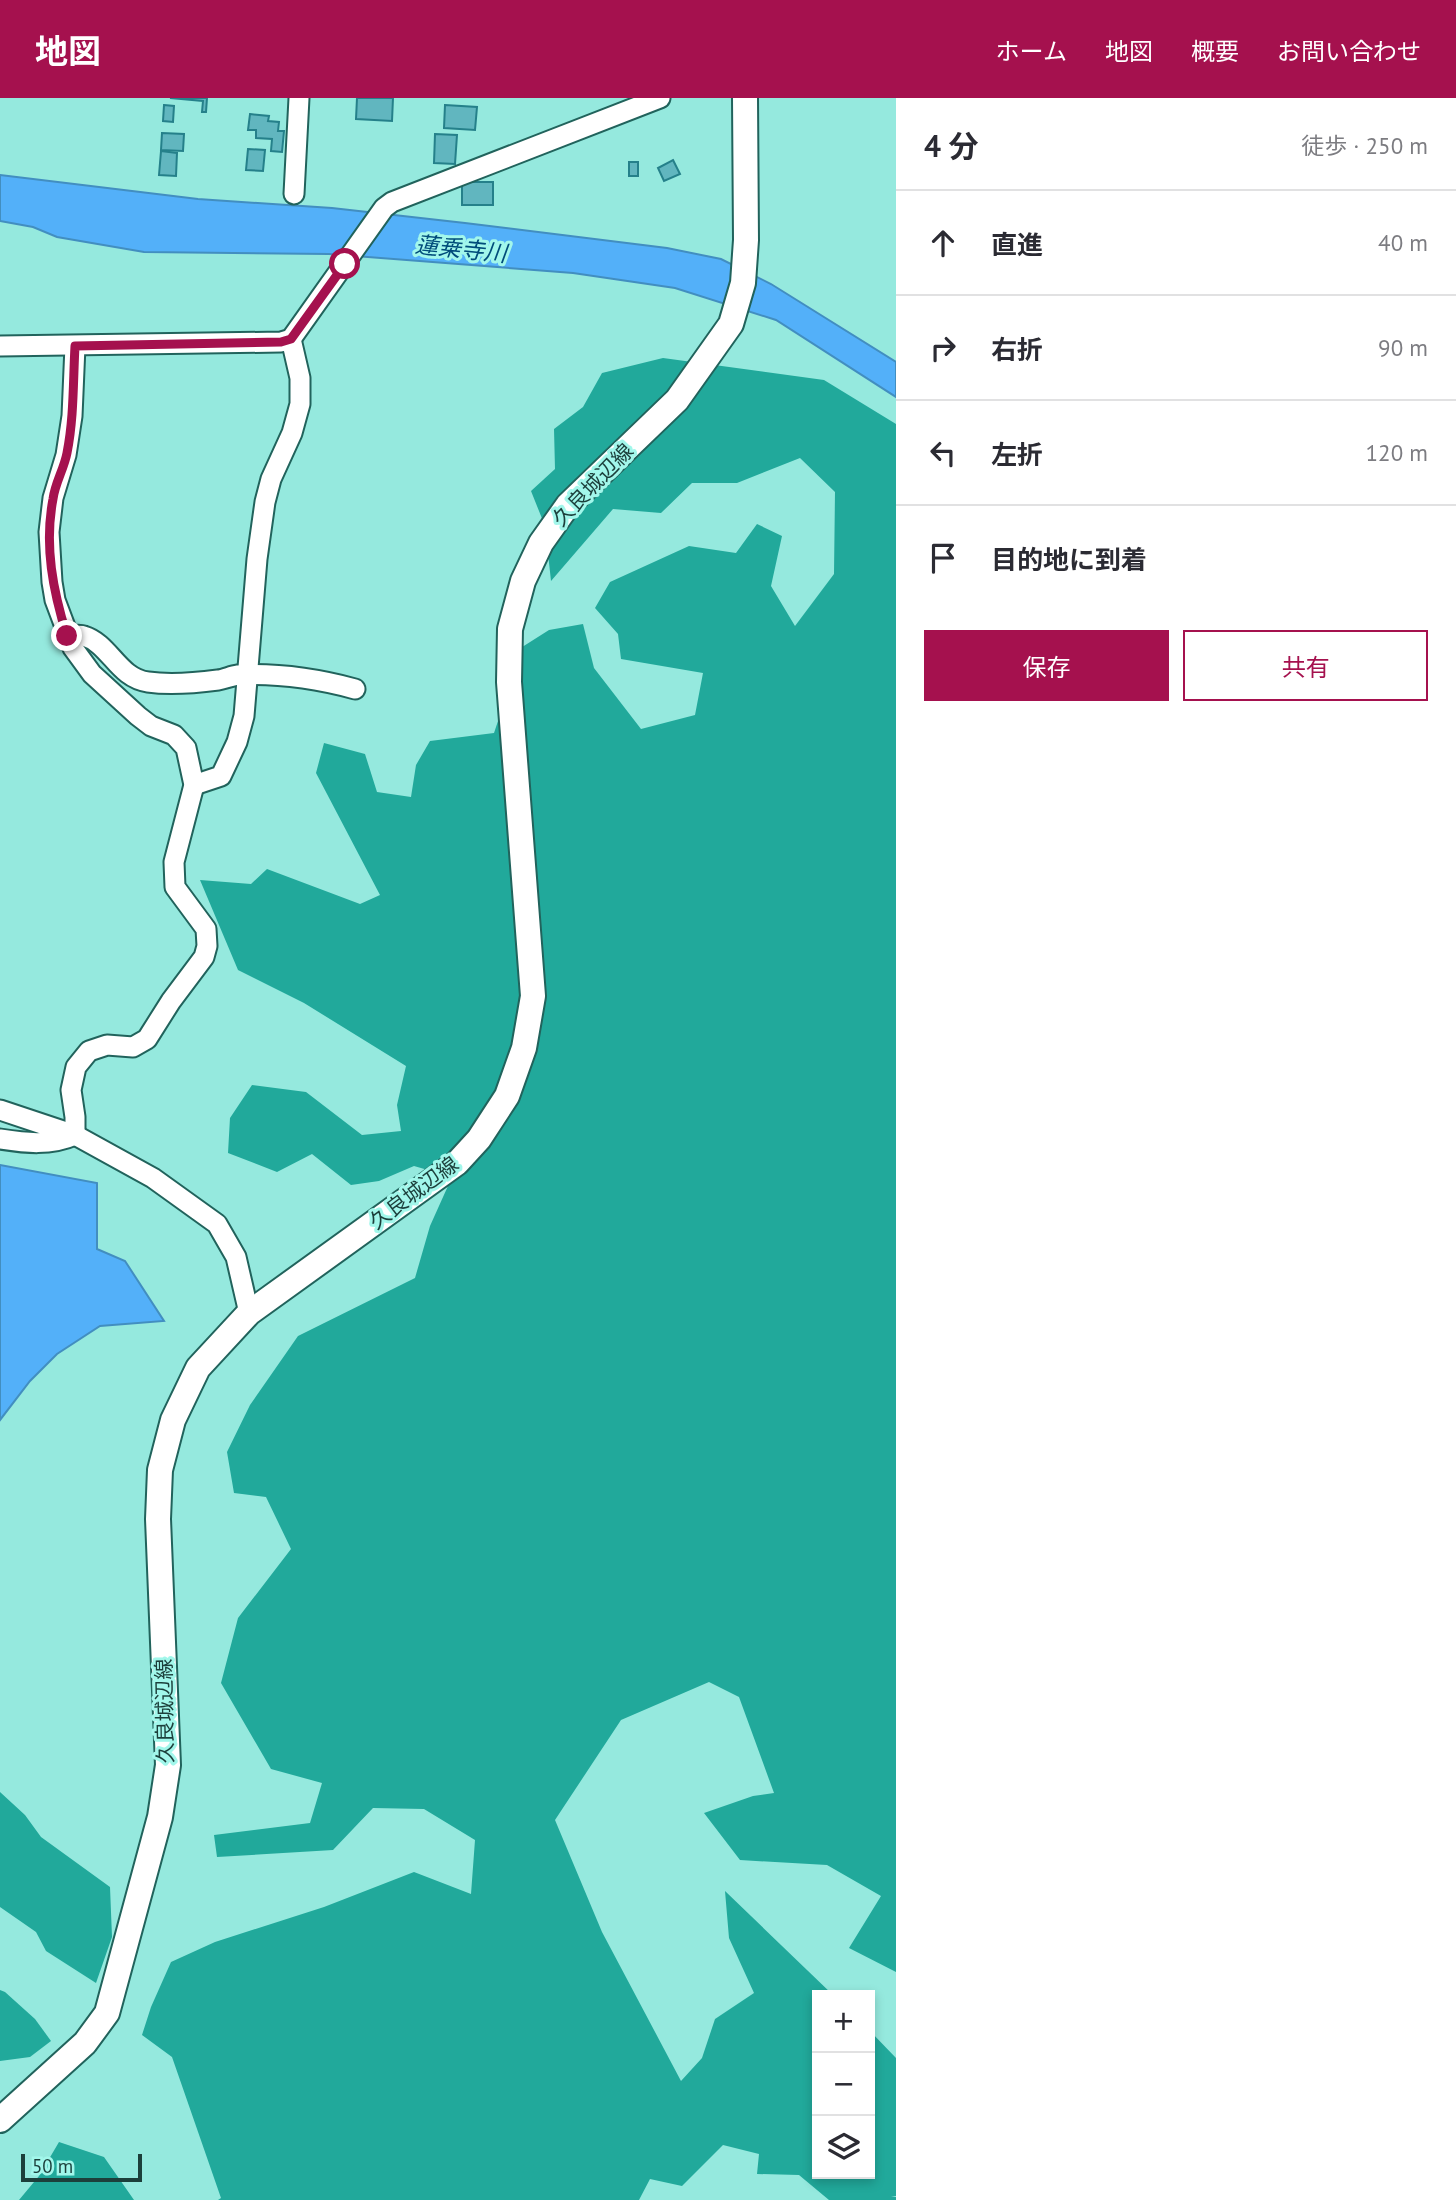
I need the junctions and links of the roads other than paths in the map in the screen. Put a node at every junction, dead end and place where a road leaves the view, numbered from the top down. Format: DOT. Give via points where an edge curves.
graph roads {
  1 [pos="299,98"];
  2 [pos="660,98"];
  3 [pos="746,98"];
  4 [pos="294,194"];
  5 [pos="291,339"];
  6 [pos="0,346"];
  7 [pos="75,346"];
  8 [pos="67,636"];
  9 [pos="248,675"];
  10 [pos="355,689"];
  11 [pos="194,785"];
  12 [pos="0,1110"];
  13 [pos="75,1135"];
  14 [pos="0,1139"];
  15 [pos="249,1312"];
  16 [pos="0,2120"];
  1 -- 4 [label="street"];
  2 -- 5 [label="street" via="402,197 384,208"];
  3 -- 15 [label="main road, 久良城辺線" via="743,283 730,324 677,400 568,505 541,543 523,580 510,629 509,682 533,996 524,1048 507,1096 457,1163"];
  5 -- 7 [label="street"];
  5 -- 9 [label="street" via="300,378 300,404 265,502"];
  6 -- 7 [label="street"];
  7 -- 8 [label="street" via="72,416 49,532 52,582"];
  8 -- 9 [label="street" via="84,636 124,672 144,682"];
  8 -- 11 [label="street" via="92,674 138,716 174,735 186,748"];
  9 -- 10 [label="street" via="306,678"];
  9 -- 11 [label="street" via="244,716 221,776"];
  11 -- 13 [label="street" via="174,862 175,887 206,929 204,957 147,1039 134,1047 107,1045 89,1051 76,1067 71,1090"];
  12 -- 13 [label="street"];
  13 -- 14 [label="street" via="59,1142"];
  13 -- 15 [label="street" via="153,1178 217,1224 236,1257"];
  15 -- 16 [label="main road, 久良城辺線" via="198,1368 173,1420 160,1470 168,1765 160,1818 107,2013 86,2043"];
}
